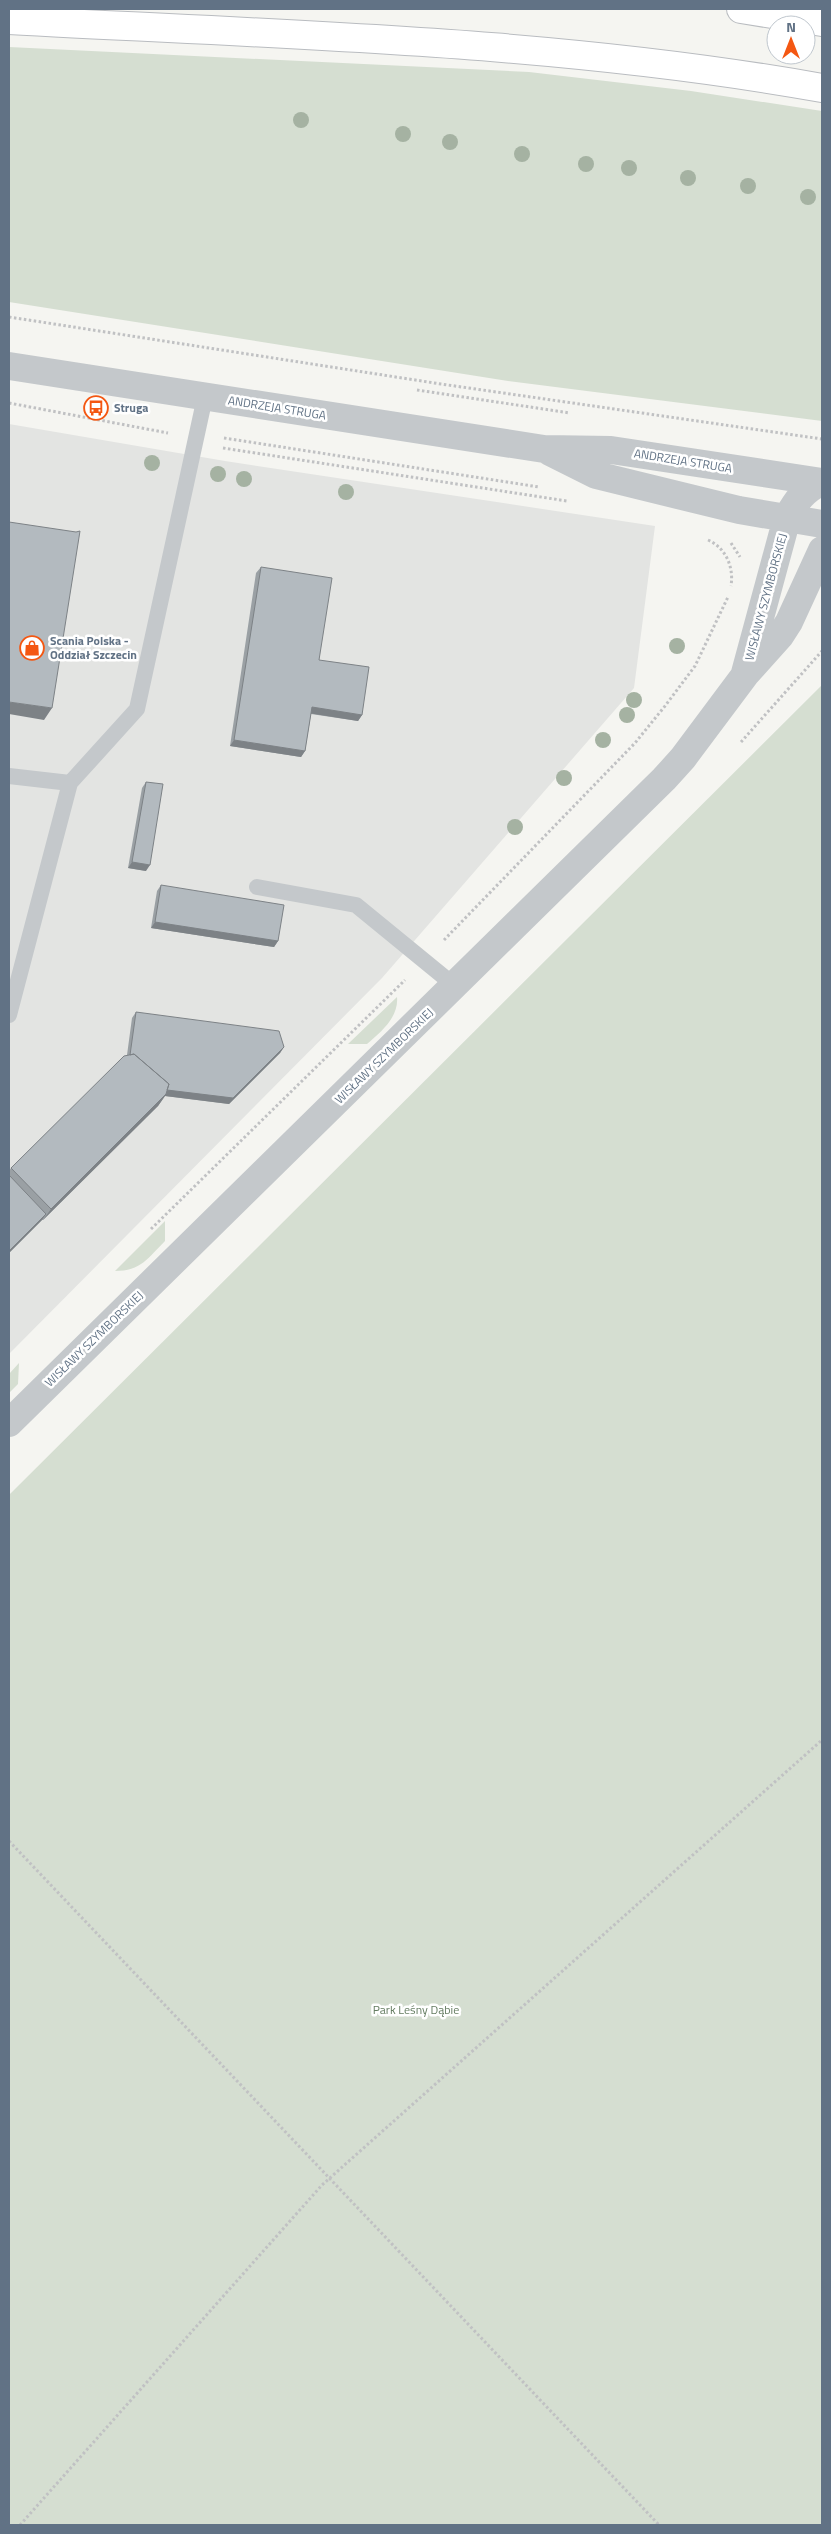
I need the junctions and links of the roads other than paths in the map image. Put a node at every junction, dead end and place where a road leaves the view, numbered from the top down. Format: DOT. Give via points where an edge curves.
graph roads {
  1 [pos="741,9"];
  2 [pos="9,20"];
  3 [pos="822,22"];
  4 [pos="822,88"];
  5 [pos="9,366"];
  6 [pos="205,397"];
  7 [pos="544,449"];
  8 [pos="822,483"];
  9 [pos="787,518"];
  10 [pos="822,524"];
  11 [pos="822,550"];
  12 [pos="745,675"];
  13 [pos="9,776"];
  14 [pos="70,783"];
  15 [pos="257,887"];
  16 [pos="455,986"];
  17 [pos="9,1015"];
  18 [pos="9,1423"];
  1 -- 3 [label="main road"];
  2 -- 4 [label="main road" via="464,44 705,68"];
  5 -- 6 [label="street, ANDRZEJA STRUGA"];
  6 -- 7 [label="street, ANDRZEJA STRUGA"];
  6 -- 14 [label="lane" via="137,710"];
  7 -- 8 [label="street, ANDRZEJA STRUGA" via="611,450"];
  7 -- 9 [label="street, ANDRZEJA STRUGA" via="596,475 739,510"];
  8 -- 9 [label="street, ANDRZEJA STRUGA" via="809,488"];
  9 -- 10 [label="street, ANDRZEJA STRUGA"];
  9 -- 12 [label="street, WISŁAWY SZYMBORSKIEJ"];
  11 -- 12 [label="street, WISŁAWY SZYMBORSKIEJ" via="789,622"];
  12 -- 16 [label="street, WISŁAWY SZYMBORSKIEJ" via="664,779"];
  13 -- 14 [label="lane"];
  14 -- 17 [label="lane"];
  15 -- 16 [label="lane" via="356,905"];
  16 -- 18 [label="street, WISŁAWY SZYMBORSKIEJ"];
}
